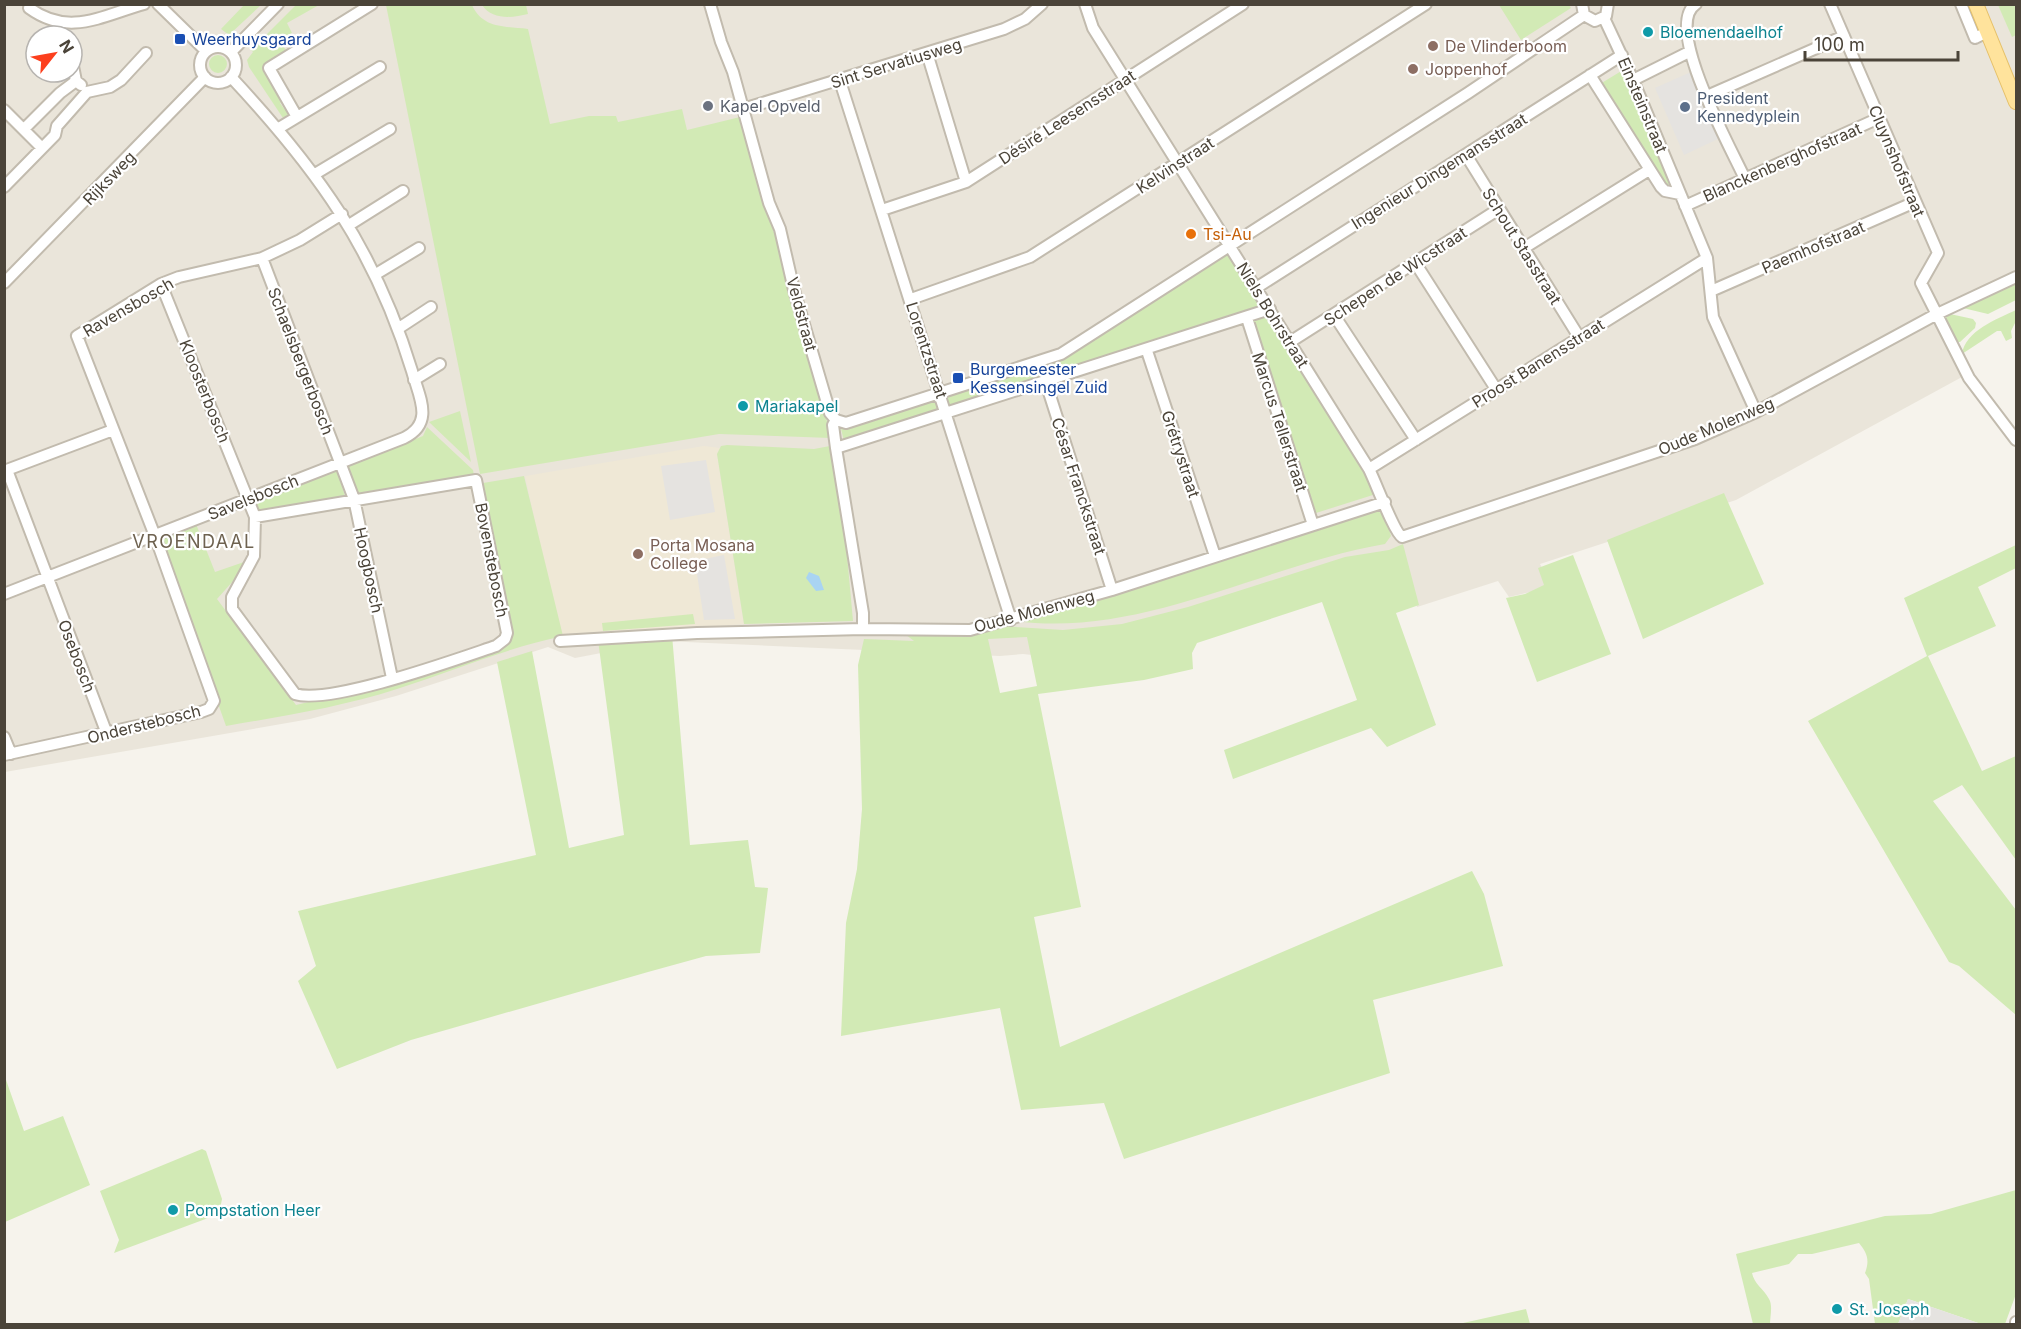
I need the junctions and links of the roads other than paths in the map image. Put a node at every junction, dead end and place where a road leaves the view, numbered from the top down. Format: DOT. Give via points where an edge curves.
graph roads {
  1 [pos="144,4"];
  2 [pos="158,4"];
  3 [pos="278,4"];
  4 [pos="372,4"];
  5 [pos="710,4"];
  6 [pos="1042,4"];
  7 [pos="1085,4"];
  8 [pos="1243,4"];
  9 [pos="1426,4"];
  10 [pos="1608,4"];
  11 [pos="1830,4"];
  12 [pos="1961,4"];
  13 [pos="1976,4"];
  14 [pos="1694,6"];
  15 [pos="29,8"];
  16 [pos="1583,10"];
  17 [pos="1604,18"];
  18 [pos="64,24"];
  19 [pos="1987,32"];
  20 [pos="1844,36"];
  21 [pos="206,51"];
  22 [pos="231,52"];
  23 [pos="1689,52"];
  24 [pos="146,53"];
  25 [pos="927,53"];
  26 [pos="1622,55"];
  27 [pos="380,67"];
  28 [pos="1590,75"];
  29 [pos="205,77"];
  30 [pos="231,77"];
  31 [pos="1126,80"];
  32 [pos="1633,80"];
  33 [pos="840,81"];
  34 [pos="72,84"];
  35 [pos="79,84"];
  36 [pos="87,92"];
  37 [pos="1707,96"];
  38 [pos="2016,102"];
  39 [pos="4,110"];
  40 [pos="743,110"];
  41 [pos="297,117"];
  42 [pos="1879,118"];
  43 [pos="279,128"];
  44 [pos="24,129"];
  45 [pos="390,129"];
  46 [pos="42,148"];
  47 [pos="1466,154"];
  48 [pos="1178,162"];
  49 [pos="1649,170"];
  50 [pos="315,174"];
  51 [pos="1745,180"];
  52 [pos="966,182"];
  53 [pos="4,187"];
  54 [pos="403,191"];
  55 [pos="1680,194"];
  56 [pos="1915,202"];
  57 [pos="1685,206"];
  58 [pos="1499,209"];
  59 [pos="882,210"];
  60 [pos="342,214"];
  61 [pos="349,225"];
  62 [pos="1229,245"];
  63 [pos="419,248"];
  64 [pos="1524,248"];
  65 [pos="262,258"];
  66 [pos="1707,258"];
  67 [pos="1416,264"];
  68 [pos="376,274"];
  69 [pos="2016,277"];
  70 [pos="7,279"];
  71 [pos="161,284"];
  72 [pos="1256,288"];
  73 [pos="1711,291"];
  74 [pos="911,299"];
  75 [pos="431,307"];
  76 [pos="1270,309"];
  77 [pos="1335,315"];
  78 [pos="1935,315"];
  79 [pos="1246,318"];
  80 [pos="399,328"];
  81 [pos="1580,337"];
  82 [pos="1290,342"];
  83 [pos="1147,351"];
  84 [pos="440,364"];
  85 [pos="414,380"];
  86 [pos="1046,382"];
  87 [pos="1496,389"];
  88 [pos="941,394"];
  89 [pos="1756,412"];
  90 [pos="948,413"];
  91 [pos="836,420"];
  92 [pos="113,429"];
  93 [pos="1416,440"];
  94 [pos="2016,440"];
  95 [pos="836,448"];
  96 [pos="339,463"];
  97 [pos="1369,469"];
  98 [pos="6,471"];
  99 [pos="249,499"];
  100 [pos="354,499"];
  101 [pos="1385,502"];
  102 [pos="255,517"];
  103 [pos="1312,525"];
  104 [pos="155,536"];
  105 [pos="1399,536"];
  106 [pos="1215,556"];
  107 [pos="47,578"];
  108 [pos="1112,590"];
  109 [pos="4,594"];
  110 [pos="1011,620"];
  111 [pos="863,629"];
  112 [pos="560,641"];
  113 [pos="392,678"];
  114 [pos="107,734"];
  115 [pos="4,737"];
  116 [pos="8,754"];
  1 -- 18 [label="street"];
  2 -- 21 [label="street"];
  3 -- 22 [label="street"];
  4 -- 41 [label="street" via="269,68"];
  5 -- 40 [label="street, Veldstraat"];
  6 -- 25 [label="street, Sint Servatiusweg" via="1025,19 1004,29"];
  7 -- 31 [label="street, Niels Bohrstraat" via="1093,28"];
  8 -- 31 [label="street, Désiré Leesensstraat"];
  9 -- 48 [label="street, Kelvinstraat"];
  10 -- 17 [label="street"];
  11 -- 20 [label="street, Cluynshofstraat"];
  12 -- 19 [label="street" via="1975,38"];
  13 -- 19 [label="main road"];
  14 -- 23 [label="street" via="1688,12 1686,30"];
  15 -- 18 [label="street" via="46,20"];
  16 -- 17 [label="street" via="1593,21"];
  16 -- 62 [label="street" via="1468,93"];
  17 -- 26 [label="street, Einsteinstraat"];
  19 -- 38 [label="main road"];
  20 -- 37 [label="street"];
  20 -- 42 [label="street, Cluynshofstraat"];
  21 -- 22 [label="street" via="218,47"];
  21 -- 29 [label="street" via="200,65"];
  22 -- 30 [label="street" via="236,65"];
  23 -- 32 [label="street"];
  23 -- 37 [label="street"];
  24 -- 36 [label="street" via="121,80"];
  25 -- 33 [label="street, Sint Servatiusweg"];
  25 -- 52 [label="street"];
  26 -- 28 [label="street, Ingenieur Dingemansstraat"];
  26 -- 32 [label="street, Einsteinstraat"];
  27 -- 41 [label="street"];
  28 -- 47 [label="street, Ingenieur Dingemansstraat"];
  28 -- 49 [label="street, Einsteinstraat"];
  29 -- 30 [label="street" via="217,83"];
  29 -- 70 [label="street, Rijksweg"];
  30 -- 43 [label="street, Savelsbosch"];
  31 -- 48 [label="street, Niels Bohrstraat"];
  31 -- 52 [label="street, Désiré Leesensstraat"];
  32 -- 55 [label="street, Einsteinstraat"];
  33 -- 40 [label="street, Sint Servatiusweg"];
  33 -- 59 [label="street, Lorentzstraat"];
  34 -- 44 [label="street"];
  35 -- 36 [label="street"];
  36 -- 46 [label="street"];
  37 -- 51 [label="street"];
  39 -- 44 [label="street"];
  40 -- 91 [label="street, Veldstraat" via="780,229 826,402"];
  41 -- 43 [label="street"];
  42 -- 51 [label="street, Blanckenberghofstraat"];
  42 -- 56 [label="street, Cluynshofstraat"];
  43 -- 50 [label="street, Savelsbosch"];
  44 -- 46 [label="street"];
  45 -- 50 [label="street"];
  46 -- 53 [label="street"];
  47 -- 58 [label="street, Schout Stasstraat"];
  47 -- 72 [label="street, Ingenieur Dingemansstraat"];
  48 -- 62 [label="street, Niels Bohrstraat"];
  48 -- 74 [label="street, Kelvinstraat" via="1030,257"];
  49 -- 55 [label="street, Einsteinstraat" via="1665,191"];
  49 -- 64 [label="street"];
  50 -- 60 [label="street, Savelsbosch"];
  51 -- 57 [label="street, Blanckenberghofstraat"];
  52 -- 59 [label="street, Désiré Leesensstraat"];
  54 -- 61 [label="street"];
  55 -- 57 [label="street, Einsteinstraat"];
  56 -- 73 [label="street, Paemhofstraat"];
  56 -- 78 [label="street, Cluynshofstraat" via="1938,253 1921,284"];
  57 -- 66 [label="street, Einsteinstraat"];
  58 -- 64 [label="street, Schout Stasstraat"];
  58 -- 67 [label="street, Schepen de Wicstraat"];
  59 -- 74 [label="street, Lorentzstraat"];
  60 -- 61 [label="street, Savelsbosch"];
  60 -- 65 [label="street, Ravensbosch"];
  61 -- 68 [label="street, Savelsbosch"];
  62 -- 72 [label="street, Niels Bohrstraat"];
  62 -- 88 [label="street" via="1061,354"];
  63 -- 68 [label="street"];
  64 -- 81 [label="street, Schout Stasstraat"];
  65 -- 71 [label="street, Ravensbosch"];
  65 -- 96 [label="street, Schaelsbergerbosch"];
  66 -- 73 [label="street, Einsteinstraat"];
  66 -- 81 [label="street, Proost Banensstraat"];
  67 -- 77 [label="street, Schepen de Wicstraat"];
  67 -- 87 [label="street"];
  68 -- 80 [label="street, Savelsbosch"];
  69 -- 78 [label="street, Oude Molenweg"];
  71 -- 92 [label="street, Ravensbosch" via="77,336"];
  71 -- 99 [label="street, Kloosterbosch"];
  72 -- 76 [label="street, Niels Bohrstraat"];
  73 -- 89 [label="street, Einsteinstraat" via="1713,317"];
  74 -- 88 [label="street, Lorentzstraat"];
  75 -- 80 [label="street"];
  76 -- 79 [label="street"];
  76 -- 82 [label="street, Niels Bohrstraat"];
  77 -- 82 [label="street, Schepen de Wicstraat"];
  77 -- 93 [label="street"];
  78 -- 89 [label="street, Oude Molenweg"];
  78 -- 94 [label="street" via="1969,378"];
  79 -- 83 [label="street"];
  79 -- 103 [label="street, Marcus Tellerstraat"];
  80 -- 85 [label="street, Savelsbosch"];
  81 -- 87 [label="street, Proost Banensstraat"];
  82 -- 97 [label="street, Niels Bohrstraat"];
  83 -- 86 [label="street"];
  83 -- 106 [label="street, Grétrystraat"];
  84 -- 85 [label="street"];
  85 -- 96 [label="street, Savelsbosch" via="423,421 416,432"];
  86 -- 90 [label="street"];
  86 -- 108 [label="street, César Franckstraat"];
  87 -- 93 [label="street, Proost Banensstraat"];
  88 -- 90 [label="street, Lorentzstraat"];
  88 -- 91 [label="street" via="846,423"];
  89 -- 105 [label="street, Oude Molenweg" via="1695,439 1409,536"];
  90 -- 95 [label="street"];
  90 -- 110 [label="street, Lorentzstraat"];
  91 -- 95 [label="street, Veldstraat"];
  92 -- 98 [label="street"];
  92 -- 104 [label="street, Ravensbosch"];
  93 -- 97 [label="street, Proost Banensstraat"];
  95 -- 111 [label="street, Veldstraat"];
  96 -- 99 [label="street, Savelsbosch"];
  96 -- 100 [label="street, Hoogbosch"];
  97 -- 101 [label="street, Niels Bohrstraat"];
  98 -- 107 [label="street, Osebosch"];
  99 -- 102 [label="street, Kloosterbosch"];
  99 -- 104 [label="street, Savelsbosch"];
  100 -- 102 [label="street, Bovenstebosch"];
  100 -- 113 [label="street, Hoogbosch"];
  100 -- 113 [label="street, Bovenstebosch" via="476,480 507,633 505,639 487,649"];
  101 -- 103 [label="street, Oude Molenweg"];
  101 -- 105 [label="street, Niels Bohrstraat"];
  102 -- 113 [label="street, Bovenstebosch" via="255,556 232,597 232,609 295,694 321,695"];
  103 -- 106 [label="street, Oude Molenweg"];
  104 -- 107 [label="street, Savelsbosch"];
  104 -- 114 [label="street, Onderstebosch" via="214,701 201,712"];
  106 -- 108 [label="street, Oude Molenweg"];
  107 -- 109 [label="street, Savelsbosch"];
  107 -- 114 [label="street, Osebosch"];
  108 -- 110 [label="street, Oude Molenweg"];
  110 -- 111 [label="street, Oude Molenweg" via="970,630"];
  111 -- 112 [label="street, Oude Molenweg"];
  114 -- 116 [label="street, Onderstebosch"];
  115 -- 116 [label="street"];
}
